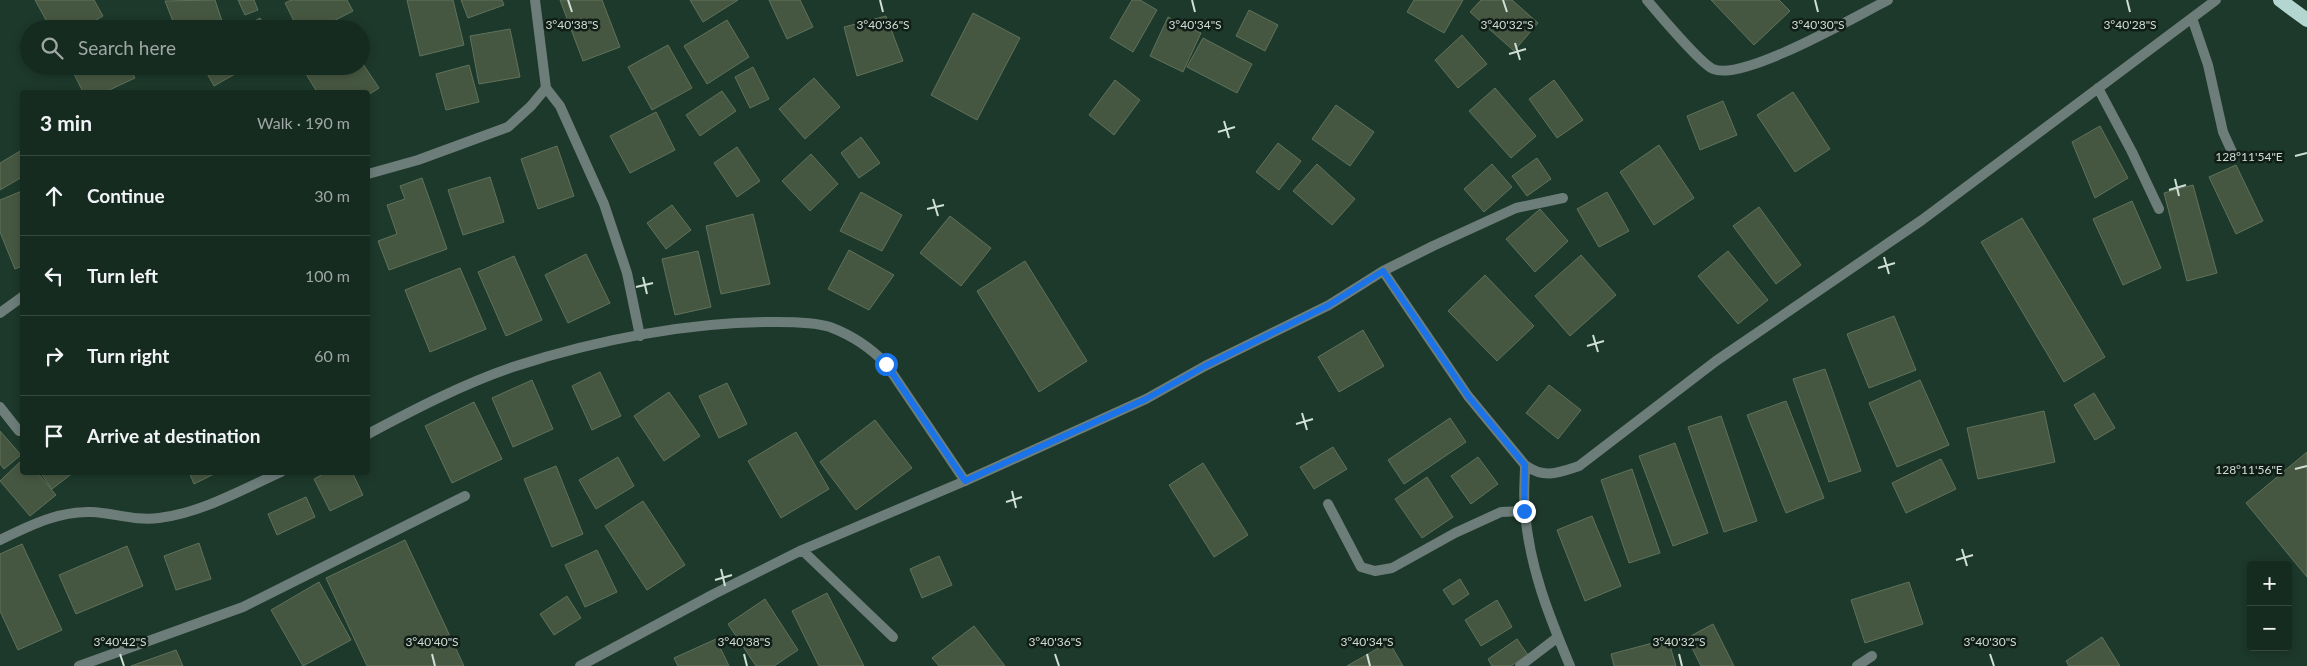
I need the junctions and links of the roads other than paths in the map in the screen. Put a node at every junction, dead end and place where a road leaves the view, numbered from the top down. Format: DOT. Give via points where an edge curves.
graph roads {
  1 [pos="534,0"];
  2 [pos="1647,0"];
  3 [pos="1888,0"];
  4 [pos="2216,0"];
  5 [pos="2280,0"];
  6 [pos="2192,18"];
  7 [pos="2307,20"];
  8 [pos="546,88"];
  9 [pos="2098,88"];
  10 [pos="2233,154"];
  11 [pos="370,173"];
  12 [pos="1562,198"];
  13 [pos="2159,209"];
  14 [pos="1383,271"];
  15 [pos="20,298"];
  16 [pos="0,313"];
  17 [pos="640,336"];
  18 [pos="0,407"];
  19 [pos="20,432"];
  20 [pos="370,433"];
  21 [pos="1525,465"];
  22 [pos="274,475"];
  23 [pos="965,481"];
  24 [pos="465,496"];
  25 [pos="1328,504"];
  26 [pos="1524,511"];
  27 [pos="0,540"];
  28 [pos="802,550"];
  29 [pos="893,637"];
  30 [pos="1558,638"];
  31 [pos="1872,656"];
  32 [pos="79,666"];
  33 [pos="580,666"];
  34 [pos="1520,666"];
  35 [pos="1570,666"];
  36 [pos="1857,666"];
  1 -- 8 [label="street"];
  2 -- 3 [label="street" via="1712,69 1732,70 1768,60"];
  4 -- 6 [label="street"];
  5 -- 7 [label="highway"];
  6 -- 9 [label="street"];
  6 -- 10 [label="street" via="2208,65 2223,132"];
  8 -- 11 [label="street" via="508,127 418,160"];
  8 -- 17 [label="street" via="560,106 604,204 627,273"];
  9 -- 13 [label="street"];
  9 -- 21 [label="street" via="1922,220 1716,361 1579,466 1549,474 1536,473"];
  12 -- 14 [label="street" via="1516,208"];
  14 -- 21 [label="street" via="1468,396"];
  14 -- 23 [label="street" via="1329,305 1146,399"];
  15 -- 16 [label="street"];
  17 -- 20 [label="street" via="515,366 420,406"];
  17 -- 23 [label="street" via="738,322 795,322 828,327 872,350 886,364"];
  18 -- 19 [label="street"];
  21 -- 26 [label="street"];
  22 -- 27 [label="street" via="192,510 159,518 129,519 93,512 68,512"];
  23 -- 28 [label="street"];
  24 -- 32 [label="street" via="243,607"];
  25 -- 26 [label="street" via="1361,568 1375,572 1392,568 1501,512"];
  26 -- 30 [label="street" via="1529,548"];
  28 -- 29 [label="street"];
  28 -- 33 [label="street"];
  30 -- 34 [label="street"];
  30 -- 35 [label="street"];
  31 -- 36 [label="street"];
}
